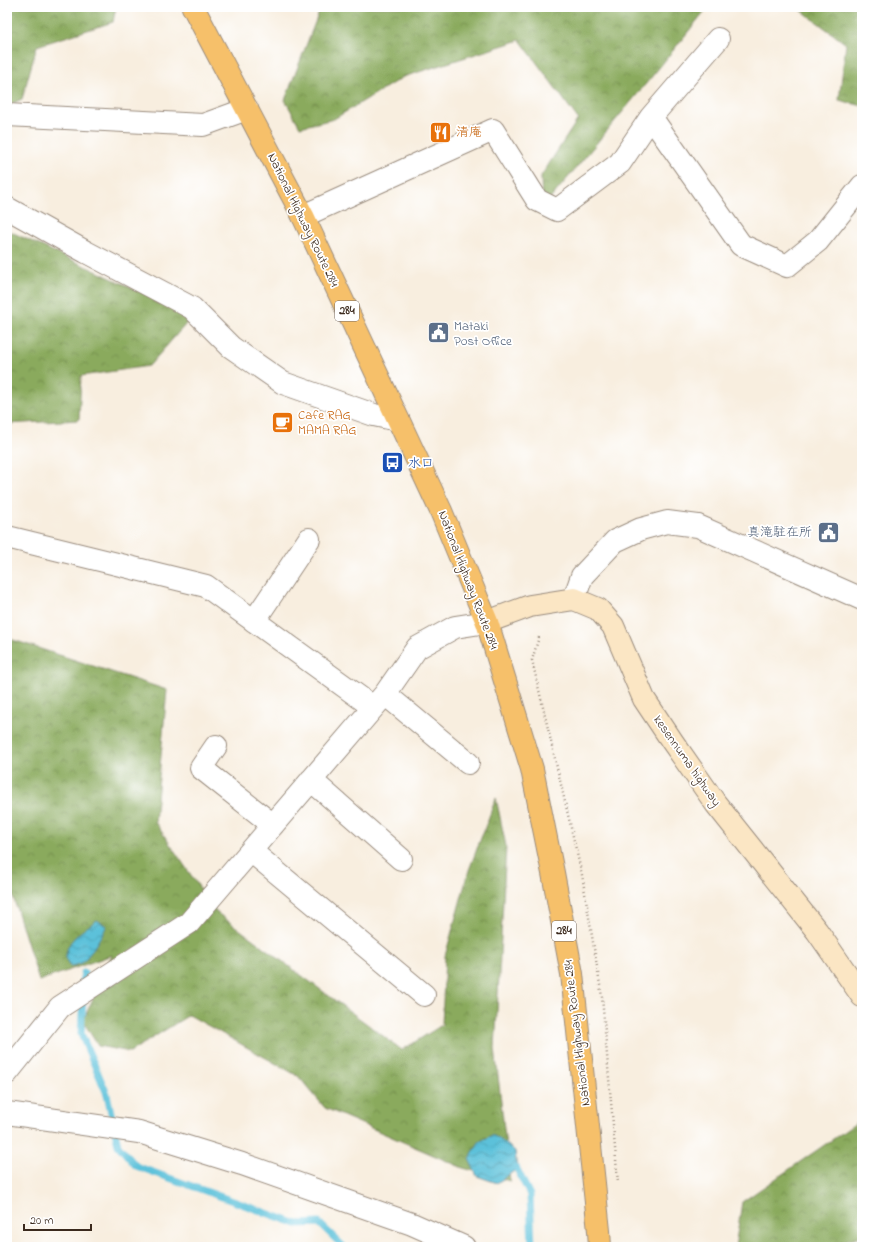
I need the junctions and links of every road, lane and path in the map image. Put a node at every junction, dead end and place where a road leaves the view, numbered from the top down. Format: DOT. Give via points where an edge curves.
graph roads {
  1 [pos="193,7"];
  2 [pos="718,39"];
  3 [pos="247,109"];
  4 [pos="7,115"];
  5 [pos="651,117"];
  6 [pos="862,186"];
  7 [pos="7,208"];
  8 [pos="303,216"];
  9 [pos="398,420"];
  10 [pos="7,537"];
  11 [pos="309,539"];
  12 [pos="574,599"];
  13 [pos="862,599"];
  14 [pos="254,621"];
  15 [pos="487,622"];
  16 [pos="379,700"];
  17 [pos="216,746"];
  18 [pos="468,763"];
  19 [pos="311,780"];
  20 [pos="273,825"];
  21 [pos="251,850"];
  22 [pos="401,860"];
  23 [pos="424,995"];
  24 [pos="862,996"];
  25 [pos="7,1073"];
  26 [pos="7,1113"];
  27 [pos="464,1247"];
  28 [pos="600,1247"];
  1 -- 3 [label="highway, National Highway Route 284 / 284"];
  2 -- 5 [label="street"];
  3 -- 4 [label="street" via="203,125"];
  3 -- 8 [label="highway, National Highway Route 284 / 284"];
  5 -- 6 [label="street" via="741,245 787,266 818,241"];
  5 -- 8 [label="street" via="620,163 557,210 537,200 493,130"];
  7 -- 9 [label="street" via="192,308 232,347 283,383 374,415"];
  8 -- 9 [label="highway, National Highway Route 284 / 284"];
  9 -- 15 [label="highway, National Highway Route 284 / 284" via="441,511"];
  10 -- 14 [label="street" via="206,586"];
  11 -- 14 [label="street"];
  12 -- 13 [label="street" via="582,576 615,541 641,529 667,522 698,526"];
  12 -- 15 [label="street" via="530,606"];
  12 -- 24 [label="street, kesennuma highway" via="598,609 614,626 644,699 664,729 716,804 817,930"];
  14 -- 16 [label="street"];
  15 -- 16 [label="street" via="455,627 417,648"];
  15 -- 28 [label="highway, National Highway Route 284 / 284" via="532,769 572,974"];
  16 -- 18 [label="street"];
  16 -- 19 [label="street"];
  17 -- 20 [label="street" via="201,768"];
  19 -- 20 [label="street"];
  19 -- 22 [label="street"];
  20 -- 21 [label="street"];
  21 -- 23 [label="street"];
  21 -- 25 [label="street" via="189,923 60,1007"];
  26 -- 27 [label="street" via="139,1132 264,1171 412,1224"];
}
